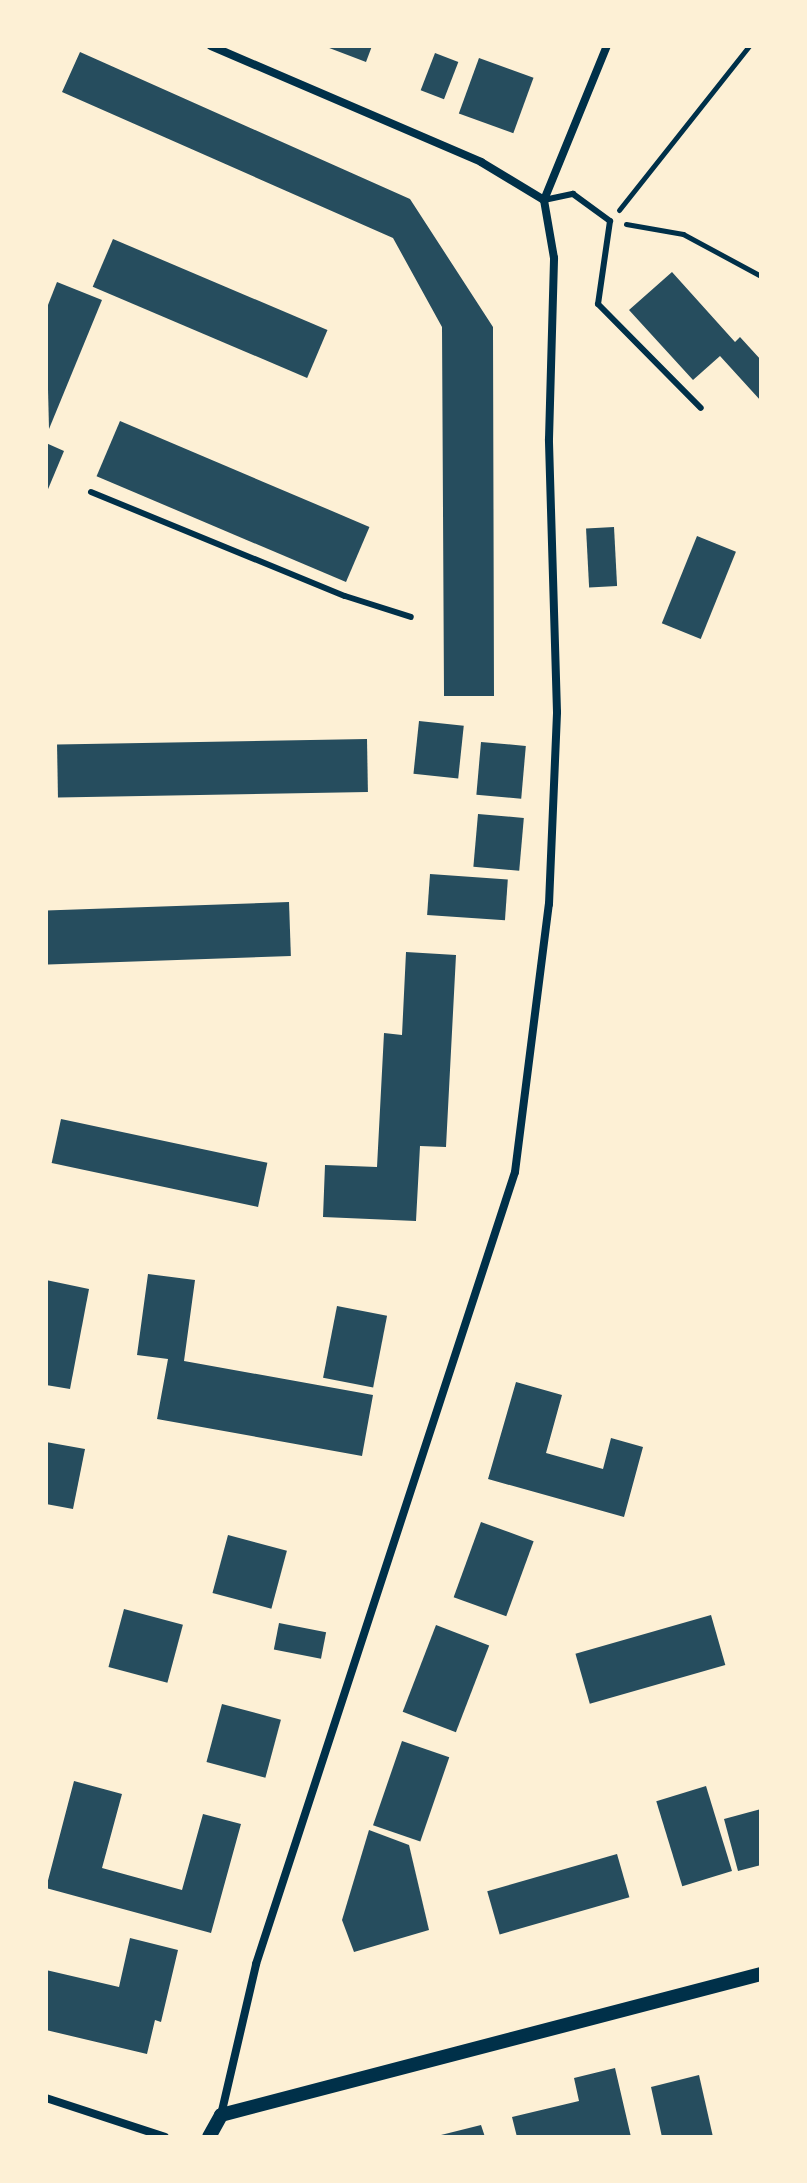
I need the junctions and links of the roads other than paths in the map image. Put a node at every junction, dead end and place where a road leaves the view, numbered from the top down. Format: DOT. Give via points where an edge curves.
graph roads {
  1 [pos="211,46"];
  2 [pos="607,46"];
  3 [pos="544,200"];
  4 [pos="701,408"];
  5 [pos="91,492"];
  6 [pos="411,617"];
  7 [pos="761,1974"];
  8 [pos="46,2098"];
  9 [pos="221,2115"];
  10 [pos="165,2137"];
  11 [pos="209,2137"];
  1 -- 3 [label="street" via="481,162"];
  2 -- 3 [label="street"];
  3 -- 4 [label="lane" via="573,194 610,221 598,304"];
  3 -- 9 [label="street" via="554,258 549,439 557,712 549,904 515,1172 256,1964"];
  5 -- 6 [label="lane" via="345,596"];
  7 -- 9 [label="street"];
  8 -- 10 [label="street"];
  9 -- 11 [label="street"];
}
